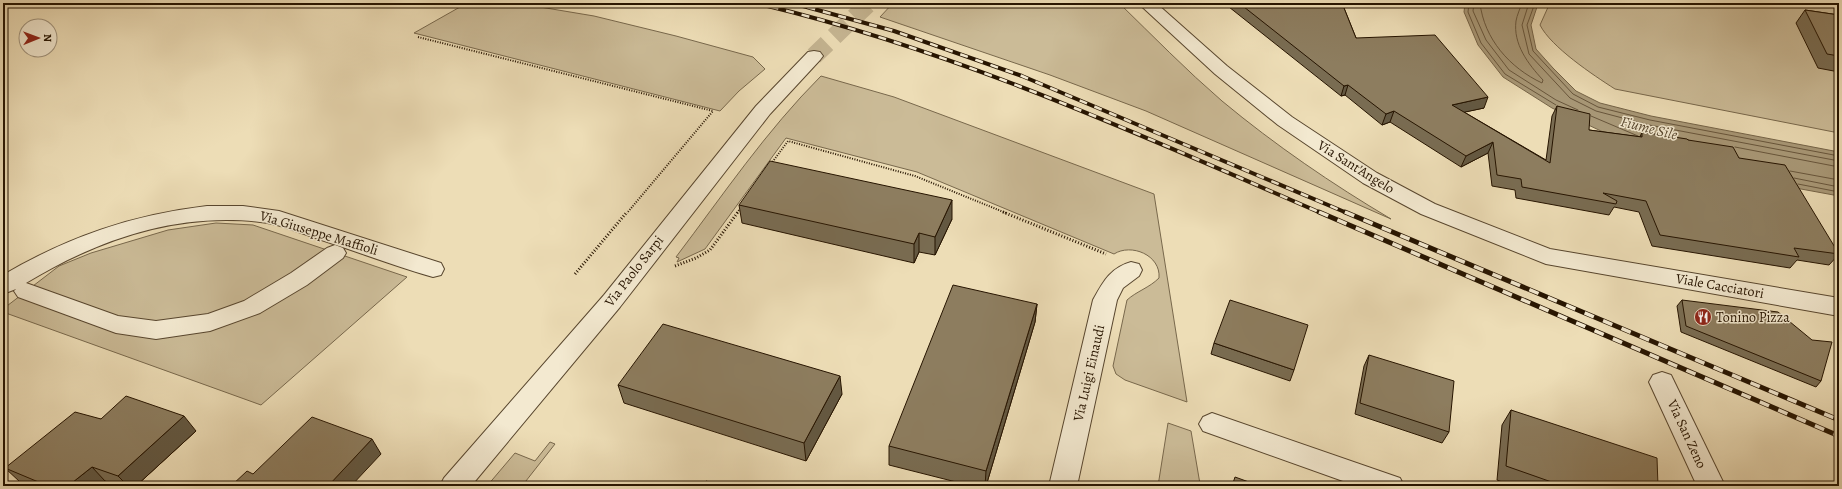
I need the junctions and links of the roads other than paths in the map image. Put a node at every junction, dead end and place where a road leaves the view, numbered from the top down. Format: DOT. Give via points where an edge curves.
graph roads {
  1 [pos="1146,3"];
  2 [pos="814,56"];
  3 [pos="335,253"];
  4 [pos="1601,266"];
  5 [pos="433,269"];
  6 [pos="1131,270"];
  7 [pos="3,286"];
  8 [pos="26,292"];
  9 [pos="1839,307"];
  10 [pos="1662,382"];
  11 [pos="1212,424"];
  12 [pos="454,486"];
  13 [pos="1063,486"];
  14 [pos="1390,486"];
  15 [pos="1711,486"];
  1 -- 4 [label="street, Via Sant'Angelo" via="1221,70 1285,121 1370,178 1428,209 1546,256"];
  2 -- 12 [label="street, Via Paolo Sarpi" via="763,110 612,301"];
  3 -- 8 [label="street" via="299,279 252,307 210,322 156,330 116,324"];
  4 -- 9 [label="street, Viale Cacciatori"];
  5 -- 7 [label="street, Via Giuseppe Maffioli" via="279,218 222,211 156,220 118,231 79,245"];
  6 -- 13 [label="street, Via Luigi Einaudi" via="1114,283 1105,300"];
  10 -- 15 [label="street, Via San Zeno"];
  11 -- 14 [label="street"];
}
